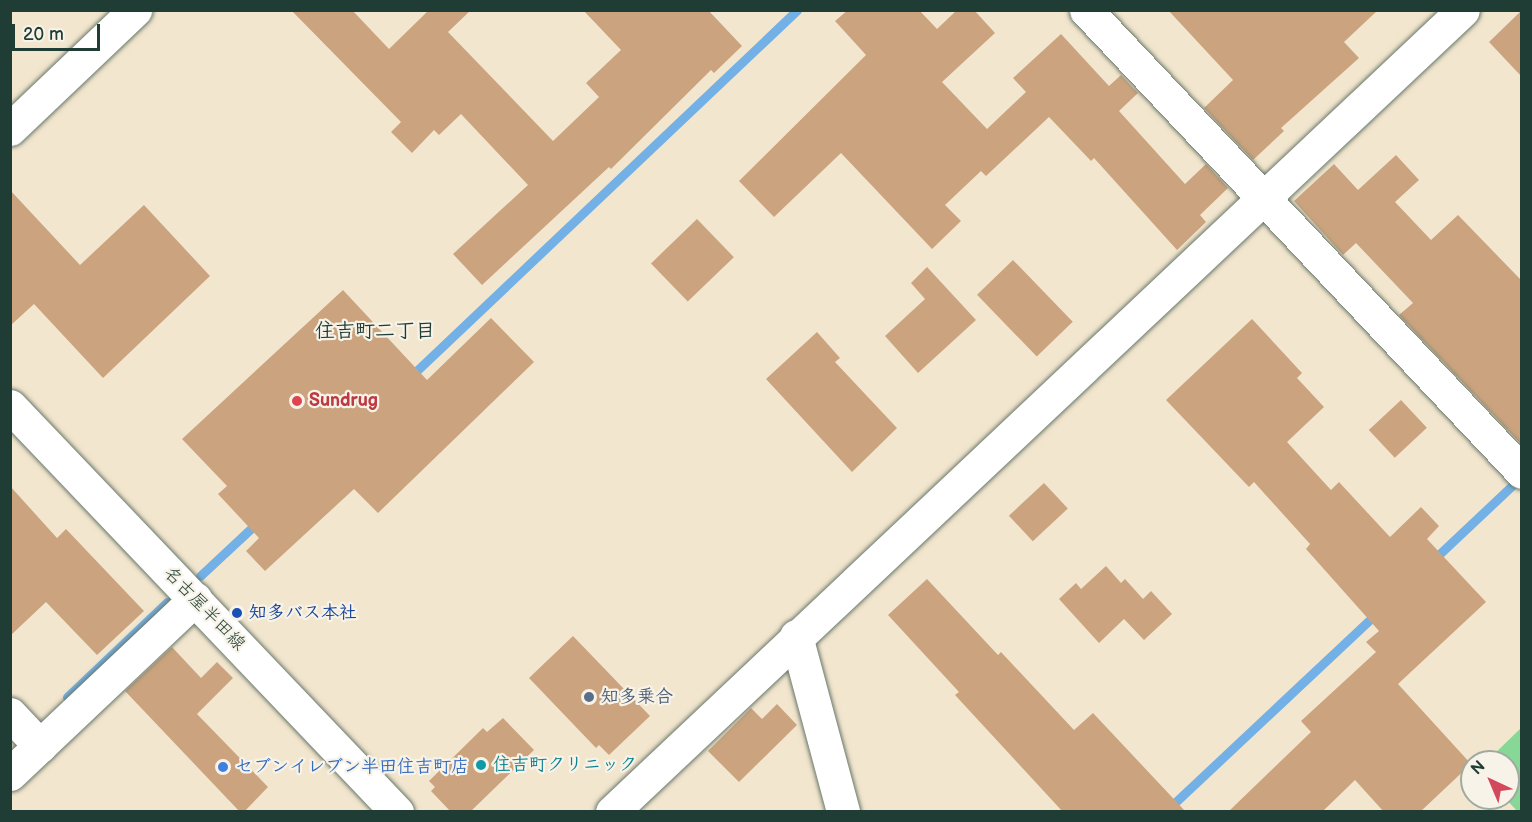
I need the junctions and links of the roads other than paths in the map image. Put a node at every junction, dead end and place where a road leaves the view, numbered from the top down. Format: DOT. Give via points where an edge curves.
graph roads {
  1 [pos="135,10"];
  2 [pos="1086,10"];
  3 [pos="1463,10"];
  4 [pos="10,129"];
  5 [pos="1265,198"];
  6 [pos="10,406"];
  7 [pos="1521,472"];
  8 [pos="195,599"];
  9 [pos="796,636"];
  10 [pos="10,714"];
  11 [pos="40,746"];
  12 [pos="10,774"];
  13 [pos="398,812"];
  14 [pos="612,812"];
  15 [pos="843,812"];
  1 -- 4 [label="street"];
  2 -- 5 [label="street"];
  3 -- 5 [label="street"];
  5 -- 7 [label="street"];
  5 -- 9 [label="street"];
  6 -- 8 [label="street, 名古屋半田線"];
  8 -- 11 [label="street"];
  8 -- 13 [label="street, 名古屋半田線"];
  9 -- 14 [label="street"];
  9 -- 15 [label="street"];
  10 -- 11 [label="street"];
  11 -- 12 [label="street"];
}
